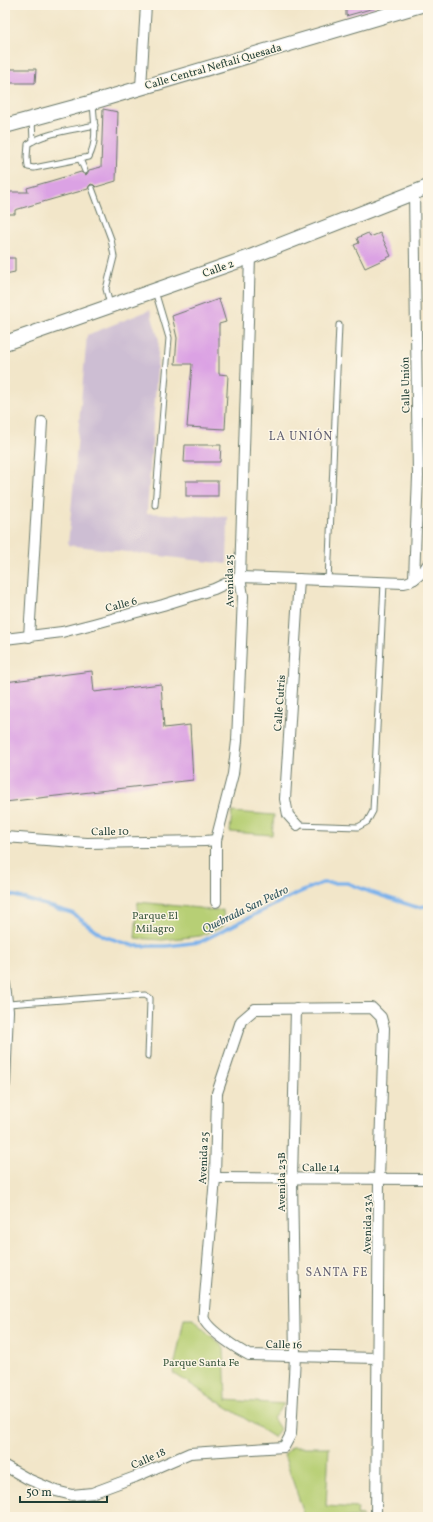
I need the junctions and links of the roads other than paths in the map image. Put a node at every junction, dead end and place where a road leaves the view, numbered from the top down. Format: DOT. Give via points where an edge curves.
graph roads {
  1 [pos="146,5"];
  2 [pos="421,5"];
  3 [pos="141,87"];
  4 [pos="93,102"];
  5 [pos="32,119"];
  6 [pos="95,125"];
  7 [pos="5,126"];
  8 [pos="33,141"];
  9 [pos="80,159"];
  10 [pos="85,171"];
  11 [pos="428,187"];
  12 [pos="92,188"];
  13 [pos="414,191"];
  14 [pos="250,257"];
  15 [pos="155,291"];
  16 [pos="110,306"];
  17 [pos="339,325"];
  18 [pos="5,343"];
  19 [pos="42,422"];
  20 [pos="428,472"];
  21 [pos="418,476"];
  22 [pos="156,505"];
  23 [pos="427,566"];
  24 [pos="240,577"];
  25 [pos="299,579"];
  26 [pos="414,579"];
  27 [pos="328,581"];
  28 [pos="384,582"];
  29 [pos="29,637"];
  30 [pos="5,639"];
  31 [pos="297,825"];
  32 [pos="5,837"];
  33 [pos="216,840"];
  34 [pos="216,902"];
  35 [pos="5,984"];
  36 [pos="8,1004"];
  37 [pos="296,1008"];
  38 [pos="148,1056"];
  39 [pos="5,1084"];
  40 [pos="215,1178"];
  41 [pos="379,1179"];
  42 [pos="428,1179"];
  43 [pos="292,1180"];
  44 [pos="204,1319"];
  45 [pos="295,1356"];
  46 [pos="377,1358"];
  47 [pos="5,1466"];
  48 [pos="376,1516"];
  1 -- 3 [label="street"];
  2 -- 3 [label="main road, Calle Central Neftalí Quesada"];
  3 -- 4 [label="main road, Calle Central Neftalí Quesada"];
  4 -- 5 [label="main road, Calle Central Neftalí Quesada"];
  4 -- 6 [label="lane"];
  5 -- 7 [label="main road, Calle Central Neftalí Quesada"];
  5 -- 8 [label="lane"];
  6 -- 8 [label="lane"];
  6 -- 9 [label="lane" via="94,147 88,157"];
  8 -- 9 [label="lane" via="28,144 28,167"];
  9 -- 10 [label="lane"];
  11 -- 13 [label="main road, Calle 2"];
  12 -- 16 [label="lane" via="111,239 114,257 106,289"];
  13 -- 14 [label="main road, Calle 2"];
  13 -- 21 [label="street, Calle Unión"];
  14 -- 15 [label="main road, Calle 2"];
  14 -- 24 [label="street, Avenida 25"];
  15 -- 16 [label="main road, Calle 2"];
  15 -- 22 [label="lane" via="169,338"];
  16 -- 18 [label="main road, Calle 2"];
  17 -- 27 [label="lane"];
  19 -- 29 [label="street"];
  20 -- 21 [label="street"];
  21 -- 26 [label="street, Calle Unión"];
  23 -- 26 [label="street"];
  24 -- 25 [label="street"];
  24 -- 29 [label="street, Calle 6" via="214,589 163,605 62,632"];
  24 -- 33 [label="street, Avenida 25" via="243,596 237,741 233,774"];
  25 -- 27 [label="street"];
  25 -- 31 [label="street, Calle Cutris" via="285,799 288,816"];
  26 -- 28 [label="street" via="404,583"];
  27 -- 28 [label="street"];
  28 -- 31 [label="lane" via="373,811 367,822 358,827"];
  29 -- 30 [label="street, Calle 6"];
  32 -- 33 [label="street, Calle 10" via="87,843"];
  33 -- 34 [label="street, Avenida 25"];
  35 -- 36 [label="street"];
  36 -- 38 [label="lane" via="145,994 150,997"];
  36 -- 39 [label="street"];
  37 -- 40 [label="street, Avenida 25" via="255,1009 241,1021 217,1093"];
  37 -- 41 [label="street, Avenida 23A" via="372,1008 381,1017 384,1028"];
  37 -- 43 [label="street, Avenida 23B"];
  40 -- 43 [label="street, Calle 14"];
  40 -- 44 [label="street, Avenida 25"];
  41 -- 42 [label="street, Calle 14"];
  41 -- 43 [label="street, Calle 14"];
  41 -- 46 [label="street, Avenida 23A"];
  43 -- 45 [label="street, Avenida 23B"];
  44 -- 45 [label="street, Calle 16" via="240,1351 250,1355"];
  45 -- 46 [label="street, Calle 16"];
  45 -- 47 [label="street, Calle 18" via="291,1434 284,1447 190,1453 135,1478 92,1493 72,1495 28,1479"];
  46 -- 48 [label="street, Avenida 23A"];
}
